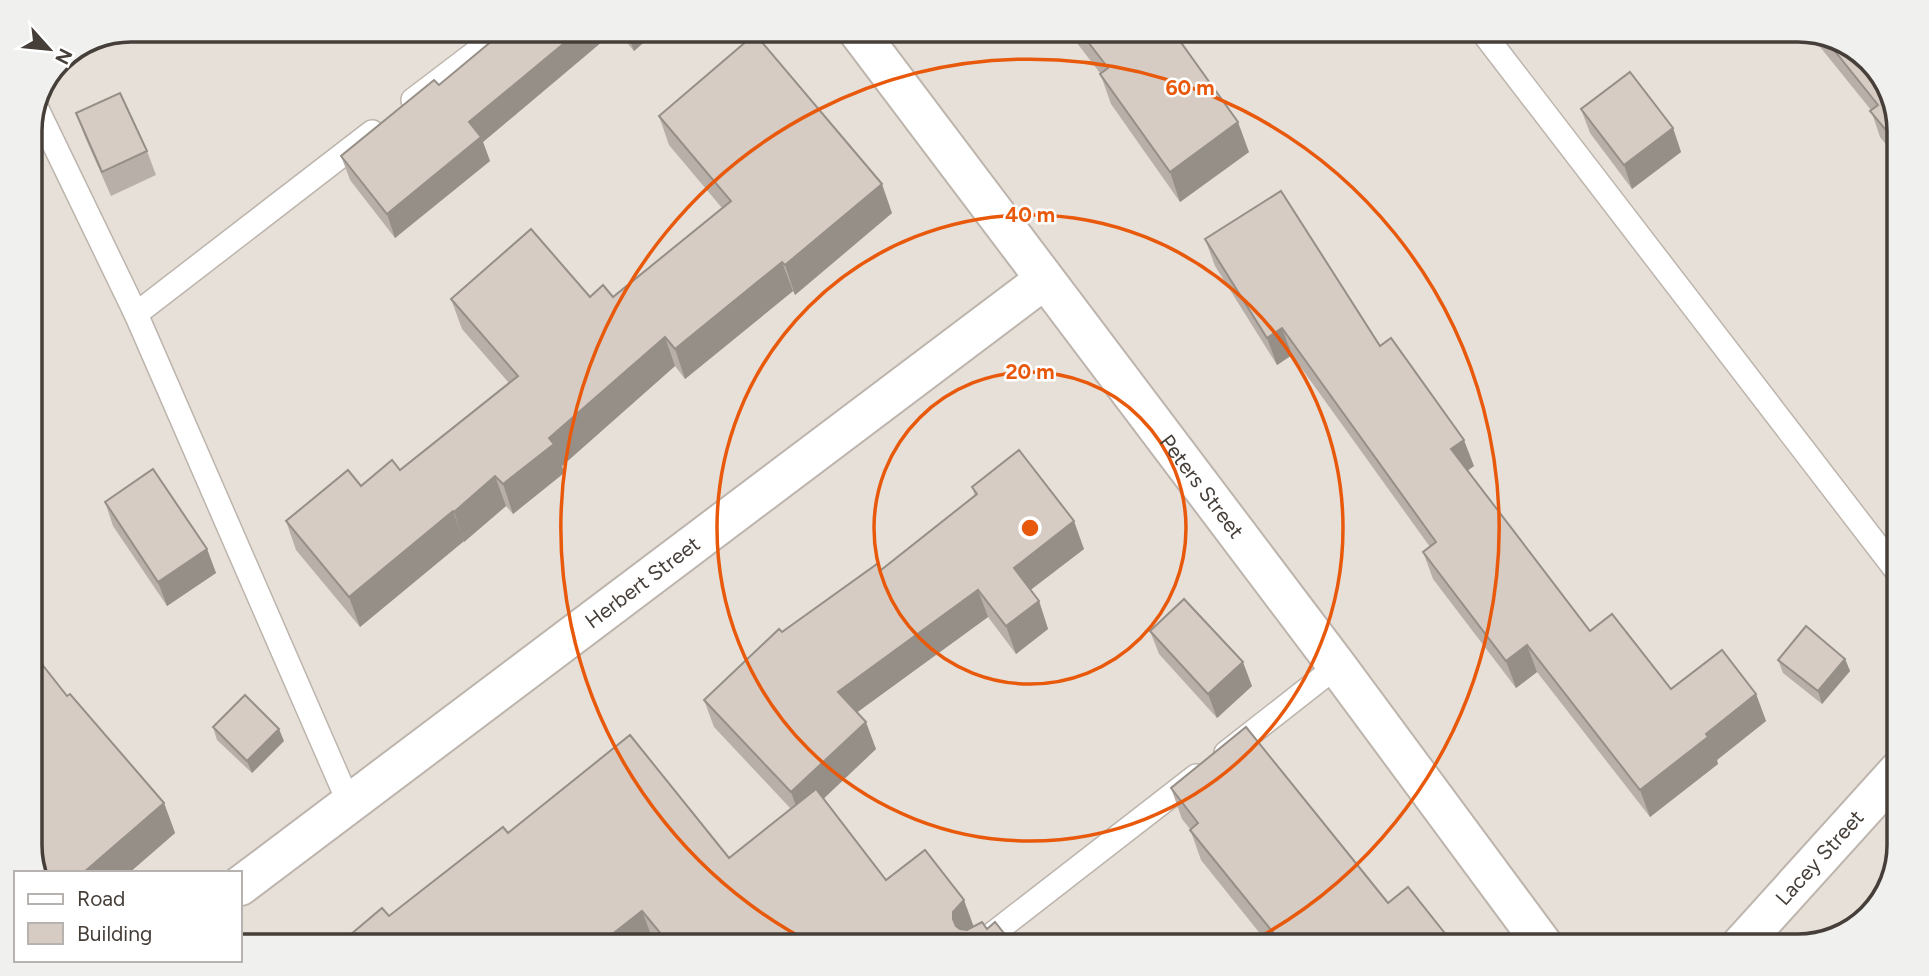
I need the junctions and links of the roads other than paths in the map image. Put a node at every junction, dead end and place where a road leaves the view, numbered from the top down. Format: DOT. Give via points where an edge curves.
graph roads {
  1 [pos="489,42"];
  2 [pos="866,42"];
  3 [pos="1490,42"];
  4 [pos="43,121"];
  5 [pos="1044,280"];
  6 [pos="135,314"];
  7 [pos="1887,558"];
  8 [pos="1337,666"];
  9 [pos="1887,783"];
  10 [pos="349,803"];
  11 [pos="242,884"];
  12 [pos="992,934"];
  13 [pos="1535,934"];
  14 [pos="1751,934"];
  1 -- 6 [label="lane"];
  2 -- 5 [label="street, Peters Street"];
  3 -- 7 [label="lane"];
  4 -- 6 [label="lane"];
  5 -- 8 [label="street, Peters Street"];
  5 -- 10 [label="street, Herbert Street"];
  6 -- 10 [label="lane"];
  8 -- 12 [label="lane"];
  8 -- 13 [label="street, Peters Street"];
  9 -- 14 [label="street, Lacey Street"];
  10 -- 11 [label="street, Herbert Street"];
}
